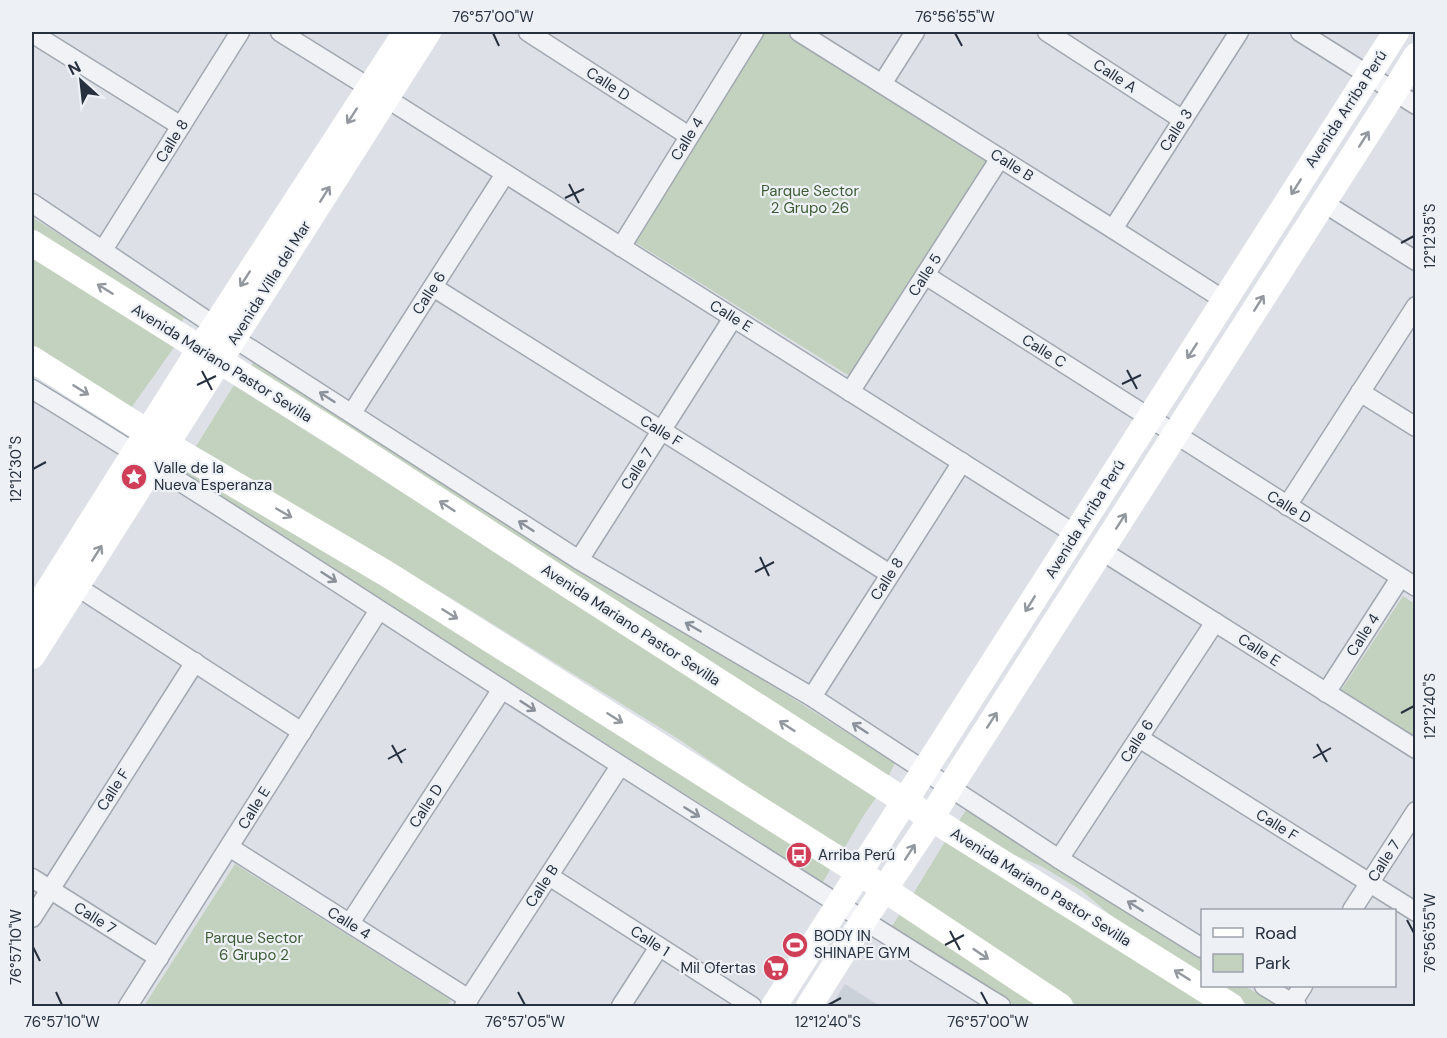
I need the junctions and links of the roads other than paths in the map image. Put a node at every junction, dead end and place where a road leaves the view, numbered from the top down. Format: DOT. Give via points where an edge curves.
graph roads {
  1 [pos="240,32"];
  2 [pos="280,32"];
  3 [pos="406,32"];
  4 [pos="428,32"];
  5 [pos="528,32"];
  6 [pos="754,32"];
  7 [pos="799,32"];
  8 [pos="915,32"];
  9 [pos="1047,32"];
  10 [pos="1239,32"];
  11 [pos="1300,32"];
  12 [pos="1396,32"];
  13 [pos="32,33"];
  14 [pos="1416,56"];
  15 [pos="1368,75"];
  16 [pos="882,84"];
  17 [pos="378,93"];
  18 [pos="1405,98"];
  19 [pos="1183,120"];
  20 [pos="181,126"];
  21 [pos="689,135"];
  22 [pos="1000,158"];
  23 [pos="505,174"];
  24 [pos="1324,202"];
  25 [pos="32,203"];
  26 [pos="1113,229"];
  27 [pos="32,243"];
  28 [pos="621,247"];
  29 [pos="103,250"];
  30 [pos="1416,261"];
  31 [pos="925,275"];
  32 [pos="433,286"];
  33 [pos="1224,300"];
  34 [pos="1416,306"];
  35 [pos="733,318"];
  36 [pos="225,332"];
  37 [pos="209,355"];
  38 [pos="32,359"];
  39 [pos="32,389"];
  40 [pos="850,392"];
  41 [pos="1360,392"];
  42 [pos="352,412"];
  43 [pos="1162,426"];
  44 [pos="1416,427"];
  45 [pos="662,430"];
  46 [pos="151,448"];
  47 [pos="962,462"];
  48 [pos="1287,506"];
  49 [pos="1075,534"];
  50 [pos="1102,551"];
  51 [pos="579,560"];
  52 [pos="890,574"];
  53 [pos="1408,582"];
  54 [pos="76,586"];
  55 [pos="379,610"];
  56 [pos="32,616"];
  57 [pos="1215,622"];
  58 [pos="32,656"];
  59 [pos="195,662"];
  60 [pos="502,689"];
  61 [pos="1326,693"];
  62 [pos="812,697"];
  63 [pos="302,732"];
  64 [pos="1139,738"];
  65 [pos="1416,749"];
  66 [pos="620,766"];
  67 [pos="925,771"];
  68 [pos="950,787"];
  69 [pos="905,801"];
  70 [pos="1416,811"];
  71 [pos="931,818"];
  72 [pos="230,847"];
  73 [pos="1059,859"];
  74 [pos="860,873"];
  75 [pos="549,876"];
  76 [pos="32,878"];
  77 [pos="1370,883"];
  78 [pos="50,889"];
  79 [pos="885,889"];
  80 [pos="839,905"];
  81 [pos="1353,909"];
  82 [pos="1416,912"];
  83 [pos="32,918"];
  84 [pos="863,921"];
  85 [pos="350,923"];
  86 [pos="659,947"];
  87 [pos="1201,947"];
  88 [pos="159,958"];
  89 [pos="1201,987"];
  90 [pos="1202,987"];
  91 [pos="1266,987"];
  92 [pos="1303,987"];
  93 [pos="467,1003"];
  94 [pos="1295,1005"];
  95 [pos="129,1006"];
  96 [pos="621,1006"];
  97 [pos="752,1006"];
  98 [pos="774,1006"];
  99 [pos="809,1006"];
  100 [pos="1001,1006"];
  101 [pos="1060,1006"];
  102 [pos="1232,1006"];
  1 -- 20 [label="street, Calle 8"];
  2 -- 17 [label="street, Calle E"];
  3 -- 17 [label="street, Avenida Villa del Mar"];
  4 -- 17 [label="street, Avenida Villa del Mar"];
  5 -- 21 [label="street, Calle D"];
  6 -- 21 [label="street, Calle 4"];
  7 -- 16 [label="street, Calle B"];
  8 -- 16 [label="street"];
  9 -- 19 [label="street, Calle A"];
  10 -- 19 [label="street, Calle 3"];
  11 -- 15 [label="street"];
  12 -- 15 [label="street, Avenida Arriba Perú"];
  13 -- 20 [label="street"];
  14 -- 18 [label="street, Avenida Arriba Perú"];
  15 -- 18 [label="street"];
  15 -- 33 [label="street, Avenida Arriba Perú, one-way"];
  16 -- 22 [label="street, Calle B"];
  17 -- 23 [label="street, Calle E"];
  17 -- 36 [label="street, Avenida Villa del Mar"];
  24 -- 18 [label="street, Avenida Arriba Perú, one-way"];
  19 -- 26 [label="street, Calle 3"];
  20 -- 29 [label="street, Calle 8"];
  21 -- 28 [label="street, Calle 4"];
  22 -- 26 [label="street, Calle B"];
  22 -- 31 [label="street, Calle 5"];
  23 -- 28 [label="street, Calle E"];
  23 -- 32 [label="street, Calle 6"];
  24 -- 30 [label="street"];
  43 -- 24 [label="street, Avenida Arriba Perú, one-way"];
  25 -- 29 [label="street, Avenida Mariano Pastor Sevilla"];
  26 -- 33 [label="street, Calle B"];
  37 -- 27 [label="street, Avenida Mariano Pastor Sevilla, one-way"];
  28 -- 35 [label="street, Calle E"];
  29 -- 36 [label="street, Avenida Mariano Pastor Sevilla"];
  31 -- 40 [label="street, Calle 5"];
  31 -- 43 [label="street, Calle C"];
  32 -- 42 [label="street, Calle 6"];
  32 -- 45 [label="street, Calle F"];
  33 -- 43 [label="street, Avenida Arriba Perú, one-way"];
  34 -- 41 [label="street"];
  35 -- 40 [label="street, Calle E"];
  35 -- 45 [label="street, Calle 7"];
  36 -- 37 [label="street, Avenida Villa del Mar"];
  42 -- 36 [label="street, Avenida Mariano Pastor Sevilla, one-way"];
  37 -- 46 [label="street, Avenida Villa del Mar"];
  69 -- 37 [label="street, Avenida Mariano Pastor Sevilla, one-way"];
  38 -- 46 [label="street, one-way"];
  39 -- 46 [label="street"];
  40 -- 47 [label="street, Calle E"];
  41 -- 44 [label="street"];
  41 -- 48 [label="street"];
  51 -- 42 [label="street, Avenida Mariano Pastor Sevilla, one-way"];
  43 -- 48 [label="street, Calle D"];
  43 -- 49 [label="street, Avenida Arriba Perú"];
  50 -- 43 [label="street, Avenida Arriba Perú, one-way"];
  45 -- 51 [label="street, Calle 7"];
  45 -- 52 [label="street, Calle F"];
  54 -- 46 [label="street, Avenida Villa del Mar, one-way"];
  46 -- 55 [label="street, one-way"];
  46 -- 56 [label="street, Avenida Villa del Mar"];
  46 -- 74 [label="street, one-way" via="387,574"];
  47 -- 49 [label="street, Calle E"];
  47 -- 52 [label="street, Calle 8"];
  48 -- 53 [label="street, Calle D"];
  49 -- 67 [label="street, Avenida Arriba Perú, one-way"];
  50 -- 57 [label="street, Calle E"];
  68 -- 50 [label="street, Avenida Arriba Perú, one-way"];
  62 -- 51 [label="street, Avenida Mariano Pastor Sevilla, one-way"];
  52 -- 62 [label="street, Calle 8"];
  53 -- 61 [label="street, Calle 4"];
  54 -- 58 [label="street, Avenida Villa del Mar"];
  54 -- 59 [label="street"];
  55 -- 60 [label="street"];
  55 -- 63 [label="street, Calle E"];
  57 -- 61 [label="street, Calle E"];
  57 -- 64 [label="street, Calle 6"];
  59 -- 63 [label="street"];
  59 -- 78 [label="street, Calle F"];
  60 -- 66 [label="street, one-way"];
  60 -- 85 [label="street, Calle D"];
  61 -- 65 [label="street, Calle E"];
  67 -- 62 [label="street, Avenida Mariano Pastor Sevilla, one-way"];
  63 -- 72 [label="street, Calle E"];
  64 -- 73 [label="street, Calle 6"];
  64 -- 77 [label="street, Calle F"];
  66 -- 75 [label="street, Calle B"];
  66 -- 80 [label="street, one-way"];
  67 -- 68 [label="street, Avenida Mariano Pastor Sevilla"];
  67 -- 69 [label="street, Avenida Arriba Perú"];
  68 -- 71 [label="street, Avenida Arriba Perú"];
  68 -- 73 [label="street, Avenida Mariano Pastor Sevilla"];
  69 -- 71 [label="street, Avenida Mariano Pastor Sevilla"];
  69 -- 74 [label="street, Avenida Arriba Perú"];
  70 -- 77 [label="street, Calle 7"];
  79 -- 71 [label="street, Avenida Arriba Perú, one-way"];
  89 -- 71 [label="street, Avenida Mariano Pastor Sevilla, one-way"];
  72 -- 85 [label="street, Calle 4"];
  72 -- 88 [label="street, Calle E"];
  87 -- 73 [label="street, Avenida Mariano Pastor Sevilla, one-way"];
  74 -- 79 [label="street"];
  74 -- 80 [label="street, Avenida Arriba Perú"];
  75 -- 86 [label="street, Calle 1"];
  75 -- 93 [label="street, Calle B"];
  76 -- 78 [label="street, Calle 7"];
  77 -- 81 [label="street, Calle 7"];
  77 -- 82 [label="street, Calle F"];
  78 -- 83 [label="street, Calle F"];
  78 -- 88 [label="street, Calle 7"];
  79 -- 84 [label="street, Avenida Arriba Perú"];
  79 -- 101 [label="street, one-way"];
  80 -- 84 [label="street"];
  80 -- 98 [label="street, Avenida Arriba Perú"];
  84 -- 99 [label="street, Avenida Arriba Perú"];
  84 -- 100 [label="street"];
  85 -- 93 [label="street, Calle 4"];
  86 -- 96 [label="street"];
  86 -- 97 [label="street, Calle 1"];
  88 -- 95 [label="street, Calle E"];
  102 -- 90 [label="street, Avenida Mariano Pastor Sevilla, one-way"];
  91 -- 94 [label="street"];
  92 -- 94 [label="street"];
}
